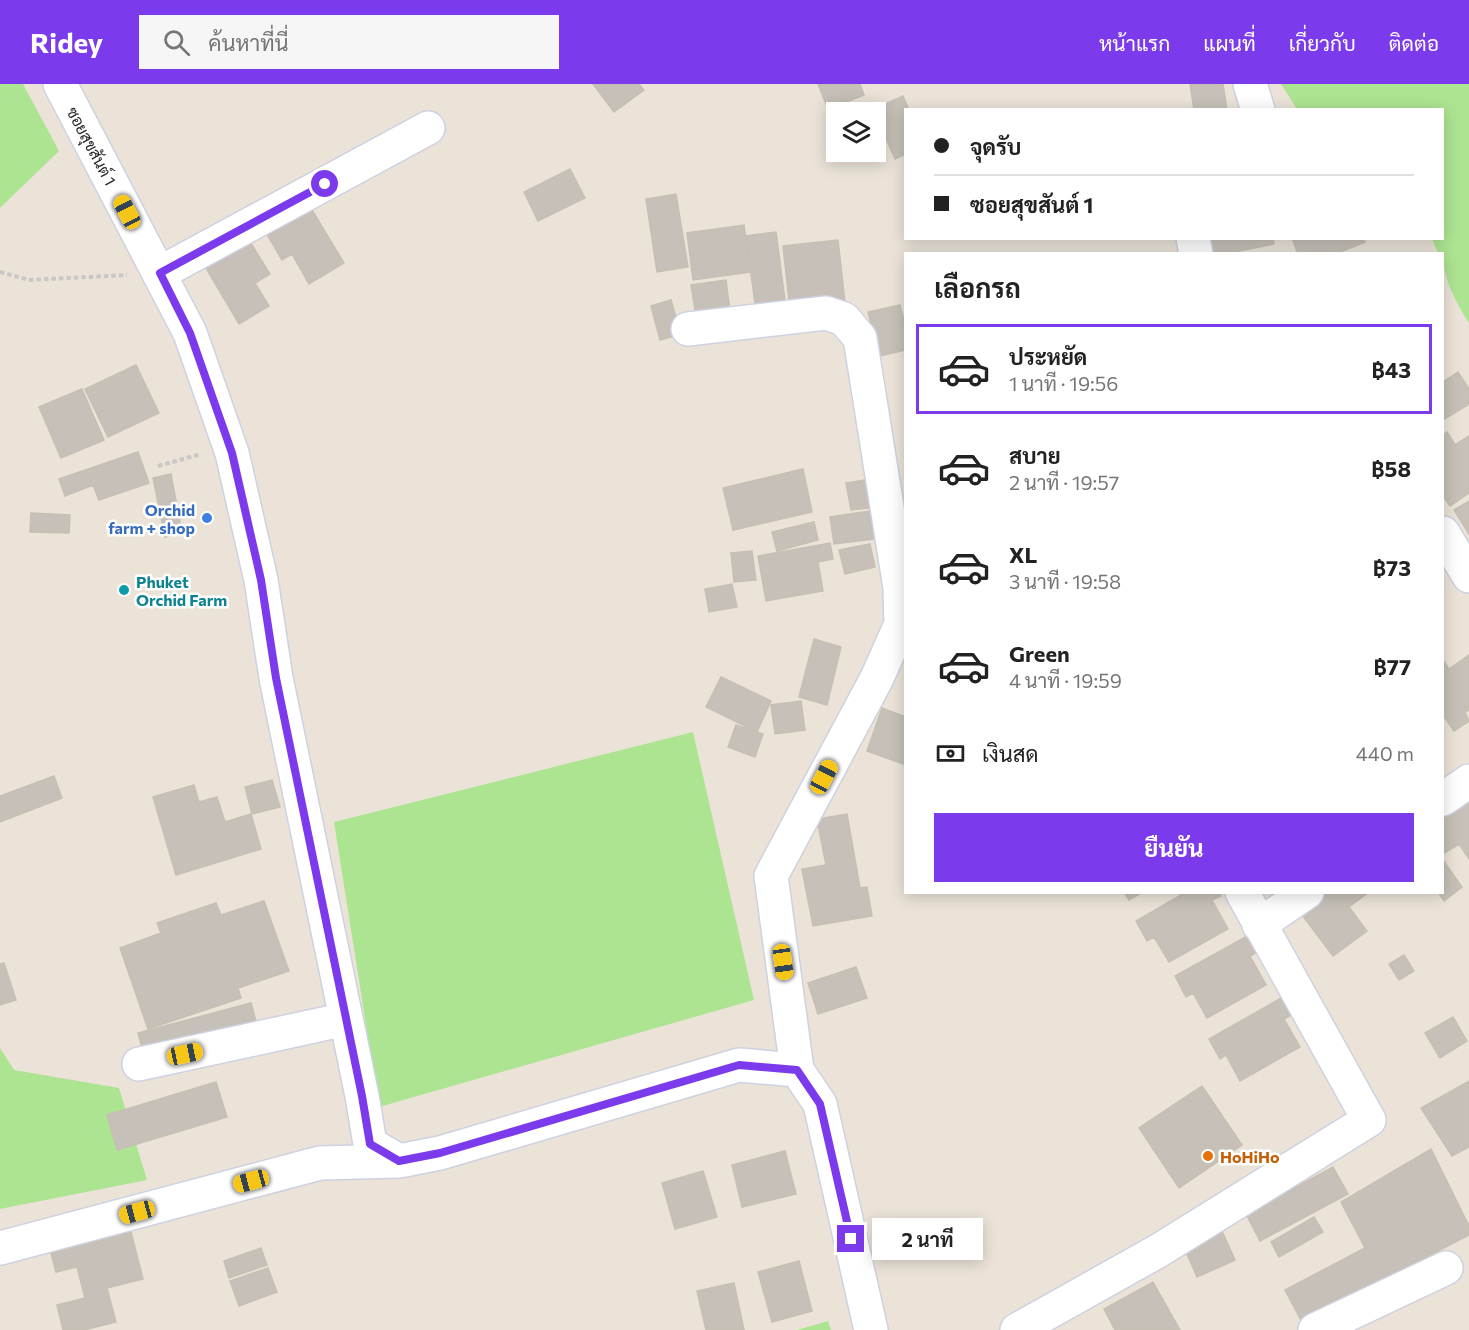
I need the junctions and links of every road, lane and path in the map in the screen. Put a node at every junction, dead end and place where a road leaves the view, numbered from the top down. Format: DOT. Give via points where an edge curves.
graph roads {
  1 [pos="60,84"];
  2 [pos="1250,84"];
  3 [pos="1257,108"];
  4 [pos="428,128"];
  5 [pos="0,272"];
  6 [pos="160,273"];
  7 [pos="688,328"];
  8 [pos="232,453"];
  9 [pos="158,466"];
  10 [pos="1444,535"];
  11 [pos="1469,576"];
  12 [pos="1469,781"];
  13 [pos="1444,798"];
  14 [pos="1243,894"];
  15 [pos="1304,894"];
  16 [pos="1259,926"];
  17 [pos="346,1019"];
  18 [pos="139,1064"];
  19 [pos="797,1070"];
  20 [pos="399,1161"];
  21 [pos="0,1248"];
  22 [pos="1446,1268"];
  23 [pos="871,1330"];
  24 [pos="1017,1330"];
  25 [pos="1315,1330"];
  1 -- 6 [label="street, ซอยสุขสันต์ 1"];
  2 -- 3 [label="street"];
  4 -- 6 [label="street"];
  5 -- 6 [label="path" via="29,279"];
  6 -- 8 [label="street, ซอยสุขสันต์ 1" via="190,333"];
  7 -- 19 [label="street" via="826,314 844,319 860,338 900,588 901,624 877,678 771,876"];
  8 -- 9 [label="path" via="201,454"];
  8 -- 17 [label="street, ซอยสุขสันต์ 1" via="261,580 276,678"];
  10 -- 11 [label="street"];
  12 -- 13 [label="street"];
  14 -- 16 [label="street"];
  15 -- 16 [label="street"];
  16 -- 24 [label="street" via="1369,1120 1158,1251"];
  17 -- 18 [label="street"];
  17 -- 20 [label="street, ซอยสุขสันต์ 1" via="370,1144"];
  19 -- 20 [label="street" via="739,1065 440,1153"];
  19 -- 23 [label="street" via="820,1104"];
  20 -- 21 [label="street" via="320,1163"];
  22 -- 25 [label="street"];
}
